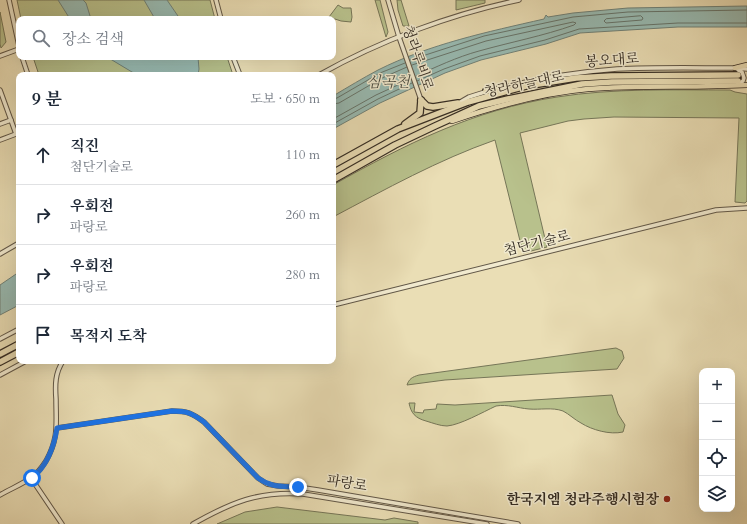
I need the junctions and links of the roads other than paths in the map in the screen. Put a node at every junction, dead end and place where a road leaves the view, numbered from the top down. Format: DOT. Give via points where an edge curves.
graph roads {
  1 [pos="9,0"];
  2 [pos="216,0"];
  3 [pos="388,0"];
  4 [pos="519,0"];
  5 [pos="220,16"];
  6 [pos="16,33"];
  7 [pos="399,37"];
  8 [pos="16,48"];
  9 [pos="0,56"];
  10 [pos="23,60"];
  11 [pos="234,60"];
  12 [pos="747,65"];
  13 [pos="735,68"];
  14 [pos="747,69"];
  15 [pos="27,72"];
  16 [pos="239,72"];
  17 [pos="325,72"];
  18 [pos="738,81"];
  19 [pos="537,84"];
  20 [pos="747,85"];
  21 [pos="747,89"];
  22 [pos="0,90"];
  23 [pos="486,91"];
  24 [pos="1,96"];
  25 [pos="421,100"];
  26 [pos="458,103"];
  27 [pos="437,114"];
  28 [pos="11,120"];
  29 [pos="0,124"];
  30 [pos="398,129"];
  31 [pos="0,140"];
  32 [pos="336,163"];
  33 [pos="336,178"];
  34 [pos="747,208"];
  35 [pos="16,245"];
  36 [pos="0,254"];
  37 [pos="336,304"];
  38 [pos="16,331"];
  39 [pos="0,339"];
  40 [pos="16,346"];
  41 [pos="0,354"];
  42 [pos="16,354"];
  43 [pos="0,362"];
  44 [pos="20,364"];
  45 [pos="62,364"];
  46 [pos="0,375"];
  47 [pos="57,428"];
  48 [pos="32,478"];
  49 [pos="0,495"];
  50 [pos="62,524"];
  51 [pos="193,524"];
  52 [pos="487,524"];
  53 [pos="518,524"];
  1 -- 6 [label="street"];
  2 -- 5 [label="street"];
  3 -- 7 [label="street, 청라루비로"];
  4 -- 7 [label="street" via="454,17"];
  7 -- 17 [label="street"];
  7 -- 25 [label="street, 청라루비로"];
  8 -- 9 [label="street"];
  10 -- 15 [label="street"];
  11 -- 16 [label="street"];
  12 -- 13 [label="main road"];
  13 -- 14 [label="street, 봉오대로"];
  13 -- 18 [label="street" via="742,72 744,78 743,81"];
  13 -- 23 [label="street, 봉오대로" via="596,71 548,77"];
  18 -- 19 [label="highway, 청라하늘대로" via="611,76"];
  18 -- 20 [label="main road"];
  18 -- 21 [label="main road"];
  18 -- 33 [label="highway, 청라하늘대로" via="582,84 479,106 395,145"];
  19 -- 23 [label="highway"];
  19 -- 27 [label="highway, 청라하늘대로" via="468,102"];
  22 -- 24 [label="street"];
  23 -- 26 [label="street, 봉오대로"];
  24 -- 28 [label="street"];
  25 -- 26 [label="highway" via="427,106 433,107"];
  25 -- 30 [label="highway" via="420,114"];
  26 -- 27 [label="street, 봉오대로"];
  27 -- 30 [label="highway, 청라하늘대로"];
  28 -- 29 [label="street"];
  28 -- 31 [label="street" via="16,134"];
  30 -- 32 [label="highway, 청라하늘대로"];
  34 -- 37 [label="street, 첨단기술로" via="716,210"];
  35 -- 36 [label="street"];
  38 -- 39 [label="street"];
  40 -- 41 [label="highway"];
  42 -- 43 [label="highway"];
  44 -- 46 [label="street"];
  45 -- 47 [label="street" via="55,380"];
  47 -- 48 [label="street" via="52,450 42,468"];
  47 -- 53 [label="street, 파랑로" via="185,411 204,422 258,478 267,484 318,490"];
  48 -- 49 [label="street"];
  48 -- 50 [label="street"];
  51 -- 52 [label="street" via="234,502 272,493 287,493"];
}
